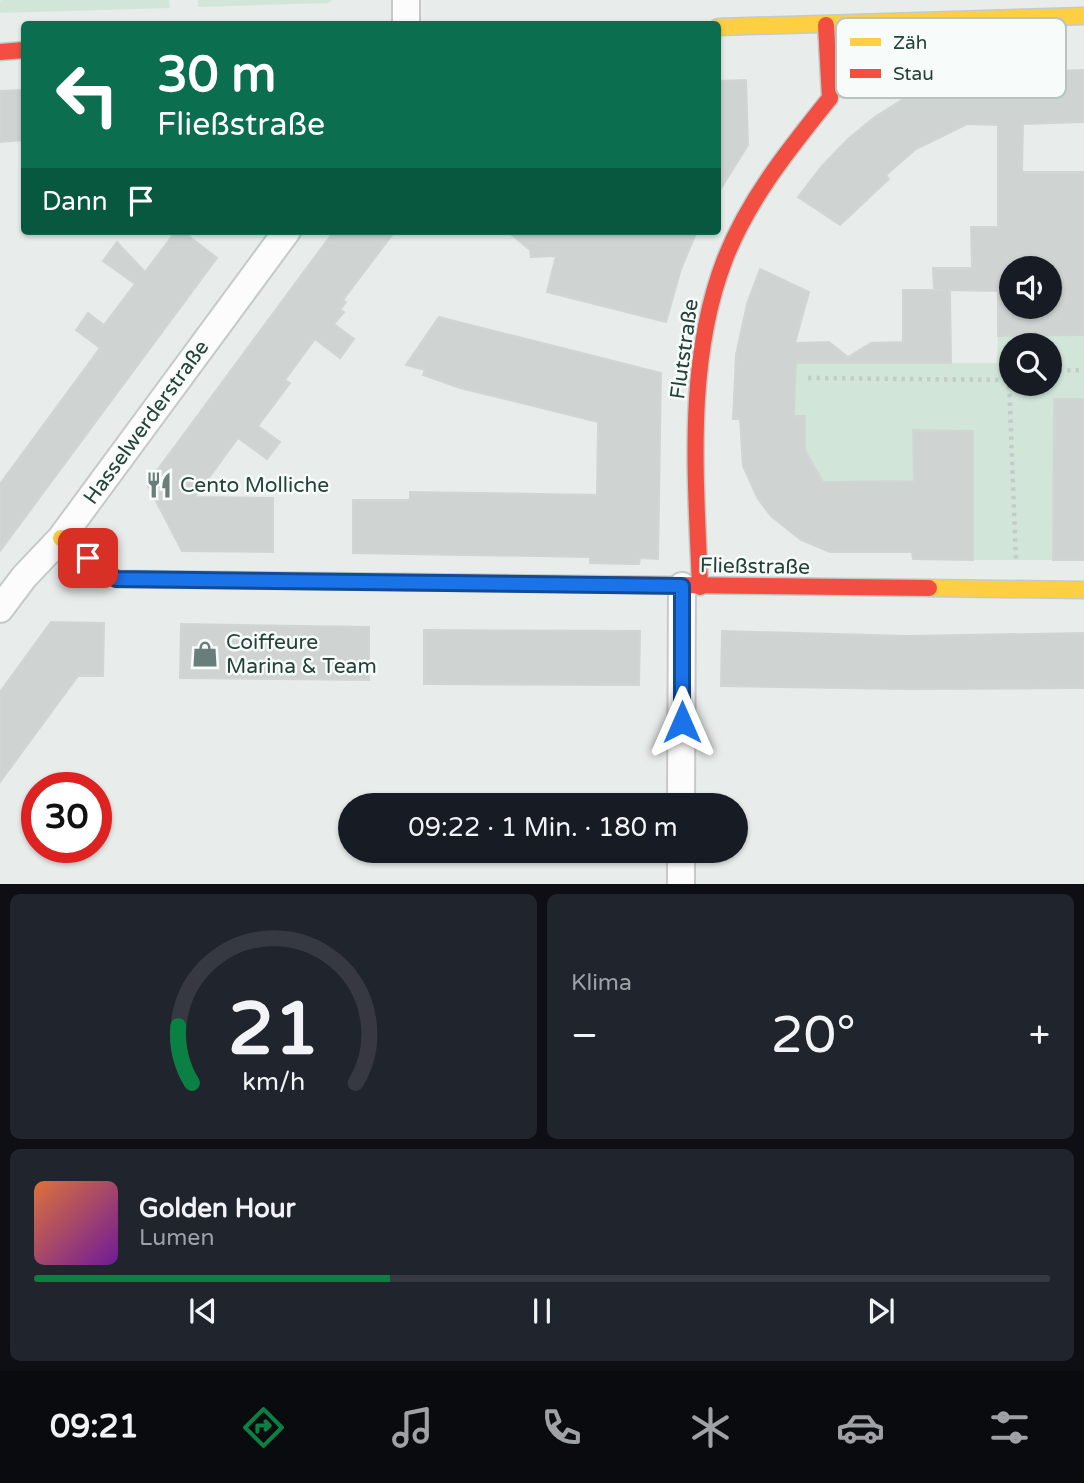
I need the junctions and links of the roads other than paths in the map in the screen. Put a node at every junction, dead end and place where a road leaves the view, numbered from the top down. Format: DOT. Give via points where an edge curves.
graph roads {
  1 [pos="406,0"];
  2 [pos="1084,16"];
  3 [pos="1020,18"];
  4 [pos="406,21"];
  5 [pos="826,24"];
  6 [pos="836,24"];
  7 [pos="721,27"];
  8 [pos="21,50"];
  9 [pos="0,52"];
  10 [pos="284,235"];
  11 [pos="61,538"];
  12 [pos="691,586"];
  13 [pos="1084,590"];
  14 [pos="0,610"];
  15 [pos="682,793"];
  16 [pos="681,863"];
  17 [pos="681,884"];
  1 -- 4 [label="street"];
  2 -- 3 [label="street"];
  5 -- 6 [label="street"];
  5 -- 7 [label="street"];
  5 -- 12 [label="street, Flutstraße" via="830,98 746,214 713,290 702,344 696,415"];
  8 -- 9 [label="street"];
  10 -- 11 [label="street, Hasselwerderstraße"];
  11 -- 12 [label="street, Fließstraße" via="116,579"];
  11 -- 14 [label="street, Hasselwerderstraße" via="24,576"];
  12 -- 13 [label="street, Fließstraße"];
  12 -- 15 [label="street"];
  16 -- 17 [label="street"];
}
